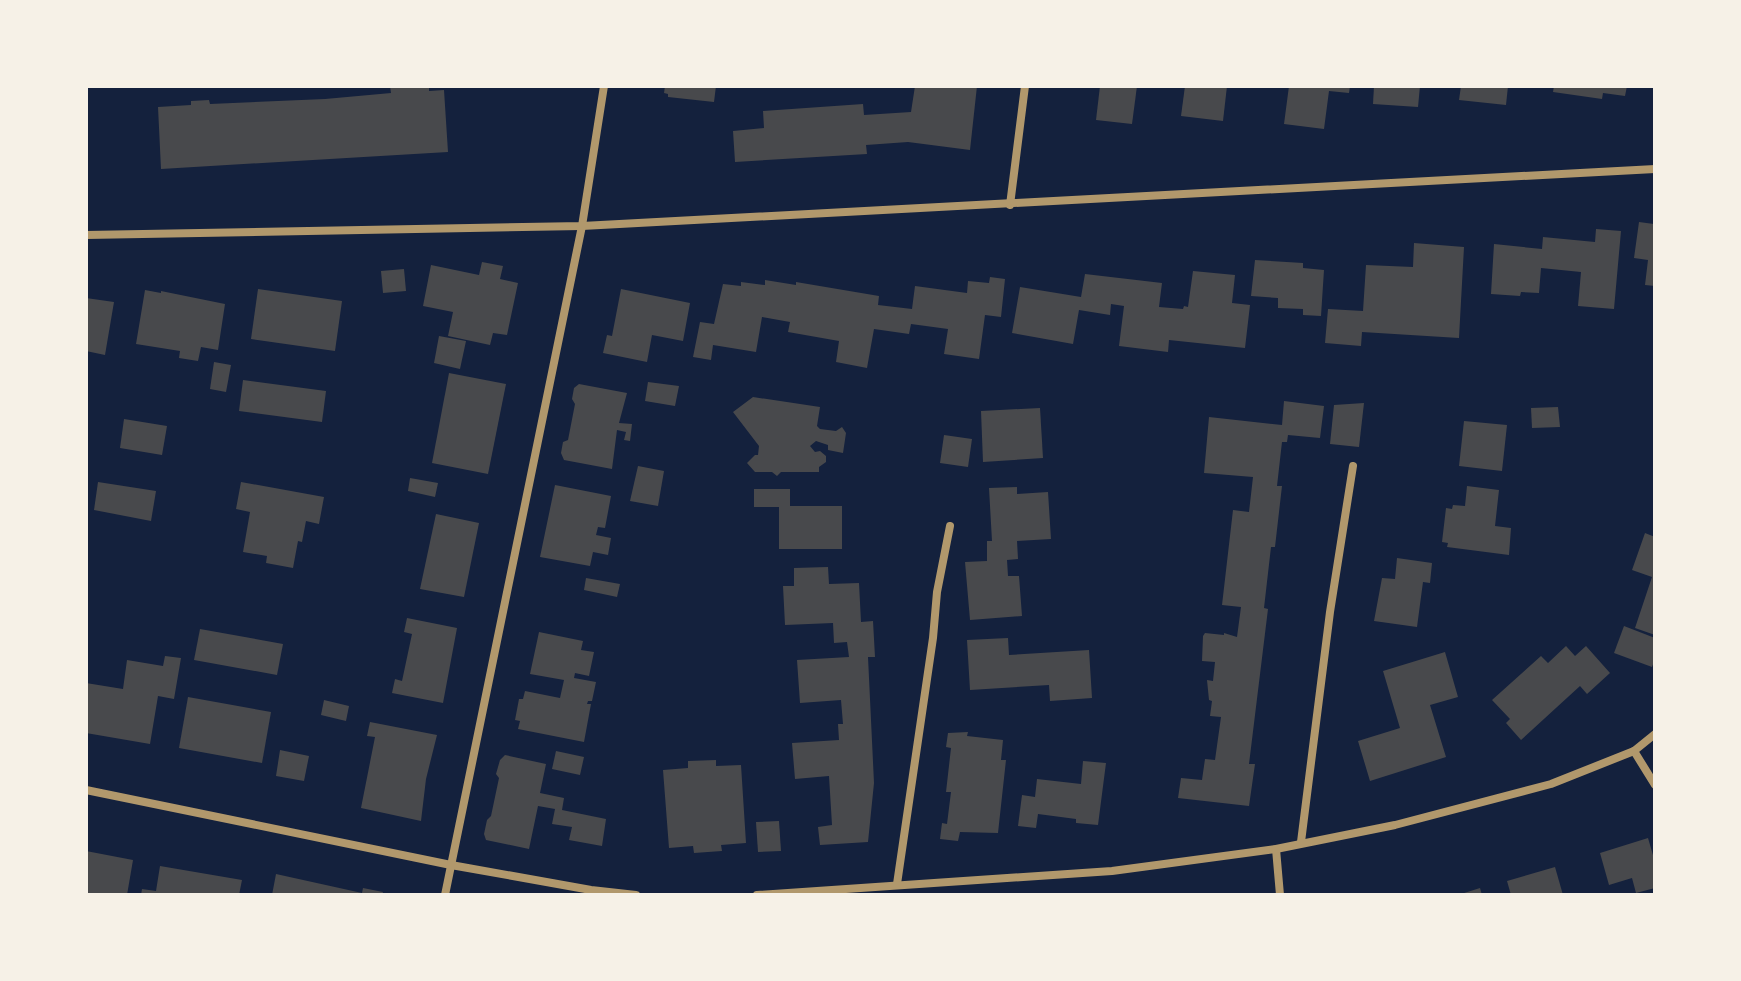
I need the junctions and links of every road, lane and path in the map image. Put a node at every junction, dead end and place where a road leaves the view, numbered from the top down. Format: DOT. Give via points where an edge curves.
graph roads {
  1 [pos="604,86"];
  2 [pos="1025,86"];
  3 [pos="1655,169"];
  4 [pos="1010,205"];
  5 [pos="582,226"];
  6 [pos="86,235"];
  7 [pos="1353,466"];
  8 [pos="950,526"];
  9 [pos="1655,734"];
  10 [pos="1634,751"];
  11 [pos="1655,785"];
  12 [pos="86,790"];
  13 [pos="1301,842"];
  14 [pos="1276,849"];
  15 [pos="451,865"];
  16 [pos="897,884"];
  17 [pos="445,895"];
  18 [pos="636,895"];
  19 [pos="757,895"];
  20 [pos="1280,895"];
  1 -- 5 [label="street"];
  2 -- 4 [label="street"];
  3 -- 4 [label="street"];
  4 -- 5 [label="street"];
  5 -- 6 [label="street"];
  5 -- 15 [label="street"];
  7 -- 13 [label="street"];
  8 -- 16 [label="street"];
  9 -- 10 [label="street"];
  10 -- 11 [label="street"];
  10 -- 13 [label="street" via="1551,784 1395,825"];
  12 -- 15 [label="street"];
  13 -- 14 [label="street"];
  14 -- 16 [label="street" via="1112,871"];
  14 -- 20 [label="street"];
  15 -- 17 [label="street"];
  15 -- 18 [label="street"];
  16 -- 19 [label="street"];
}
